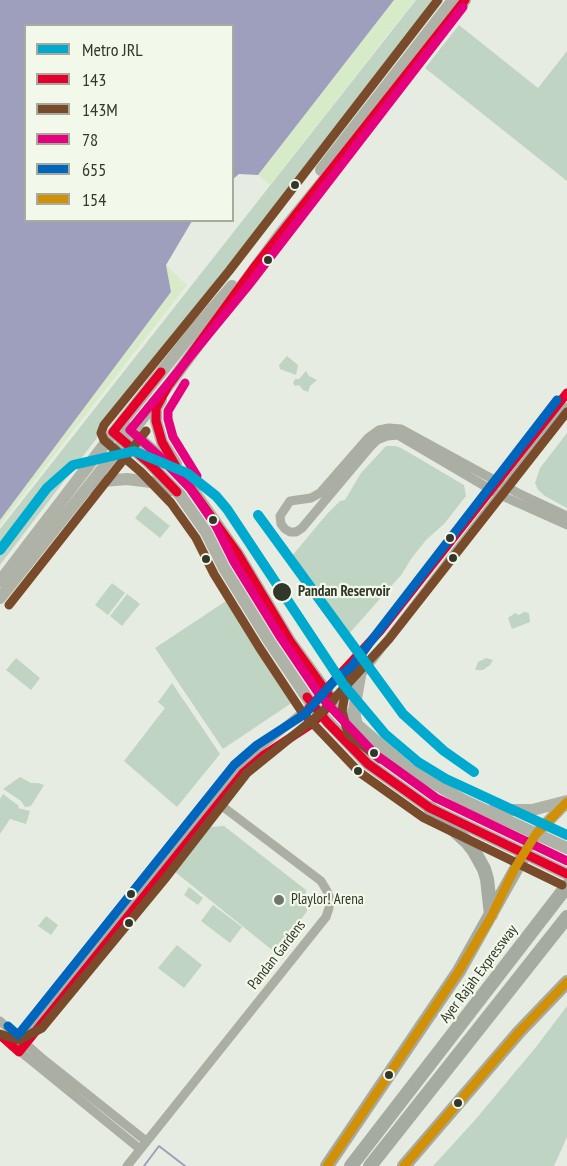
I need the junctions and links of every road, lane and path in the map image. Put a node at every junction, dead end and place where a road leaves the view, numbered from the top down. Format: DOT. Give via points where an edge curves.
graph roads {
  1 [pos="453,0"];
  2 [pos="465,0"];
  3 [pos="168,386"];
  4 [pos="567,393"];
  5 [pos="567,407"];
  6 [pos="117,428"];
  7 [pos="128,436"];
  8 [pos="181,475"];
  9 [pos="498,488"];
  10 [pos="85,491"];
  11 [pos="180,495"];
  12 [pos="567,516"];
  13 [pos="567,525"];
  14 [pos="0,581"];
  15 [pos="0,598"];
  16 [pos="360,676"];
  17 [pos="325,691"];
  18 [pos="333,701"];
  19 [pos="312,705"];
  20 [pos="321,715"];
  21 [pos="357,726"];
  22 [pos="215,800"];
  23 [pos="567,802"];
  24 [pos="430,808"];
  25 [pos="479,808"];
  26 [pos="536,834"];
  27 [pos="567,848"];
  28 [pos="525,853"];
  29 [pos="567,874"];
  30 [pos="567,886"];
  31 [pos="491,917"];
  32 [pos="567,917"];
  33 [pos="563,986"];
  34 [pos="1,1022"];
  35 [pos="35,1025"];
  36 [pos="0,1035"];
  37 [pos="22,1040"];
  38 [pos="15,1049"];
  39 [pos="43,1059"];
  40 [pos="143,1145"];
  41 [pos="127,1166"];
  42 [pos="327,1166"];
  43 [pos="351,1166"];
  44 [pos="370,1166"];
  45 [pos="404,1166"];
  1 -- 6 [label="main road" via="238,279"];
  2 -- 3 [label="main road" via="268,249"];
  3 -- 7 [label="main road"];
  3 -- 8 [label="main road" via="156,408 156,421 162,442"];
  4 -- 9 [label="street"];
  5 -- 9 [label="street"];
  6 -- 7 [label="main road"];
  6 -- 14 [label="main road"];
  7 -- 8 [label="main road"];
  7 -- 10 [label="main road"];
  7 -- 11 [label="main road"];
  8 -- 17 [label="main road" via="238,555"];
  9 -- 9 [label="street" via="411,441 398,435 387,436 370,447 302,528 290,532 281,524 280,516 290,501 321,493 368,438 389,428 400,429"];
  9 -- 12 [label="street"];
  9 -- 13 [label="street"];
  9 -- 16 [label="street"];
  9 -- 17 [label="street"];
  10 -- 11 [label="main road" via="103,481 132,479 159,484"];
  10 -- 15 [label="main road"];
  11 -- 19 [label="main road"];
  16 -- 18 [label="street"];
  16 -- 21 [label="main road" via="354,710"];
  17 -- 18 [label="main road"];
  17 -- 19 [label="street"];
  18 -- 20 [label="street"];
  18 -- 21 [label="main road"];
  19 -- 20 [label="main road"];
  19 -- 22 [label="street" via="238,765"];
  20 -- 22 [label="street" via="264,755"];
  20 -- 24 [label="main road" via="368,764"];
  21 -- 25 [label="main road" via="409,769"];
  22 -- 35 [label="street" via="161,877"];
  22 -- 40 [label="street, Pandan Gardens" via="321,881 330,899 329,908 326,917"];
  23 -- 25 [label="main road" via="532,810"];
  23 -- 26 [label="main road"];
  24 -- 28 [label="main road"];
  24 -- 31 [label="highway" via="474,851 484,869"];
  25 -- 26 [label="main road"];
  26 -- 27 [label="main road"];
  26 -- 28 [label="main road"];
  28 -- 29 [label="main road"];
  28 -- 31 [label="highway"];
  30 -- 43 [label="highway, Ayer Rajah Expressway"];
  31 -- 42 [label="highway"];
  32 -- 44 [label="highway"];
  33 -- 45 [label="highway"];
  34 -- 35 [label="street" via="16,1028"];
  34 -- 37 [label="street"];
  35 -- 37 [label="street"];
  35 -- 39 [label="street" via="35,1045"];
  36 -- 38 [label="street"];
  37 -- 38 [label="street"];
  37 -- 39 [label="street"];
  38 -- 40 [label="street"];
  39 -- 40 [label="street"];
  40 -- 41 [label="street, Pandan Gardens"];
}
